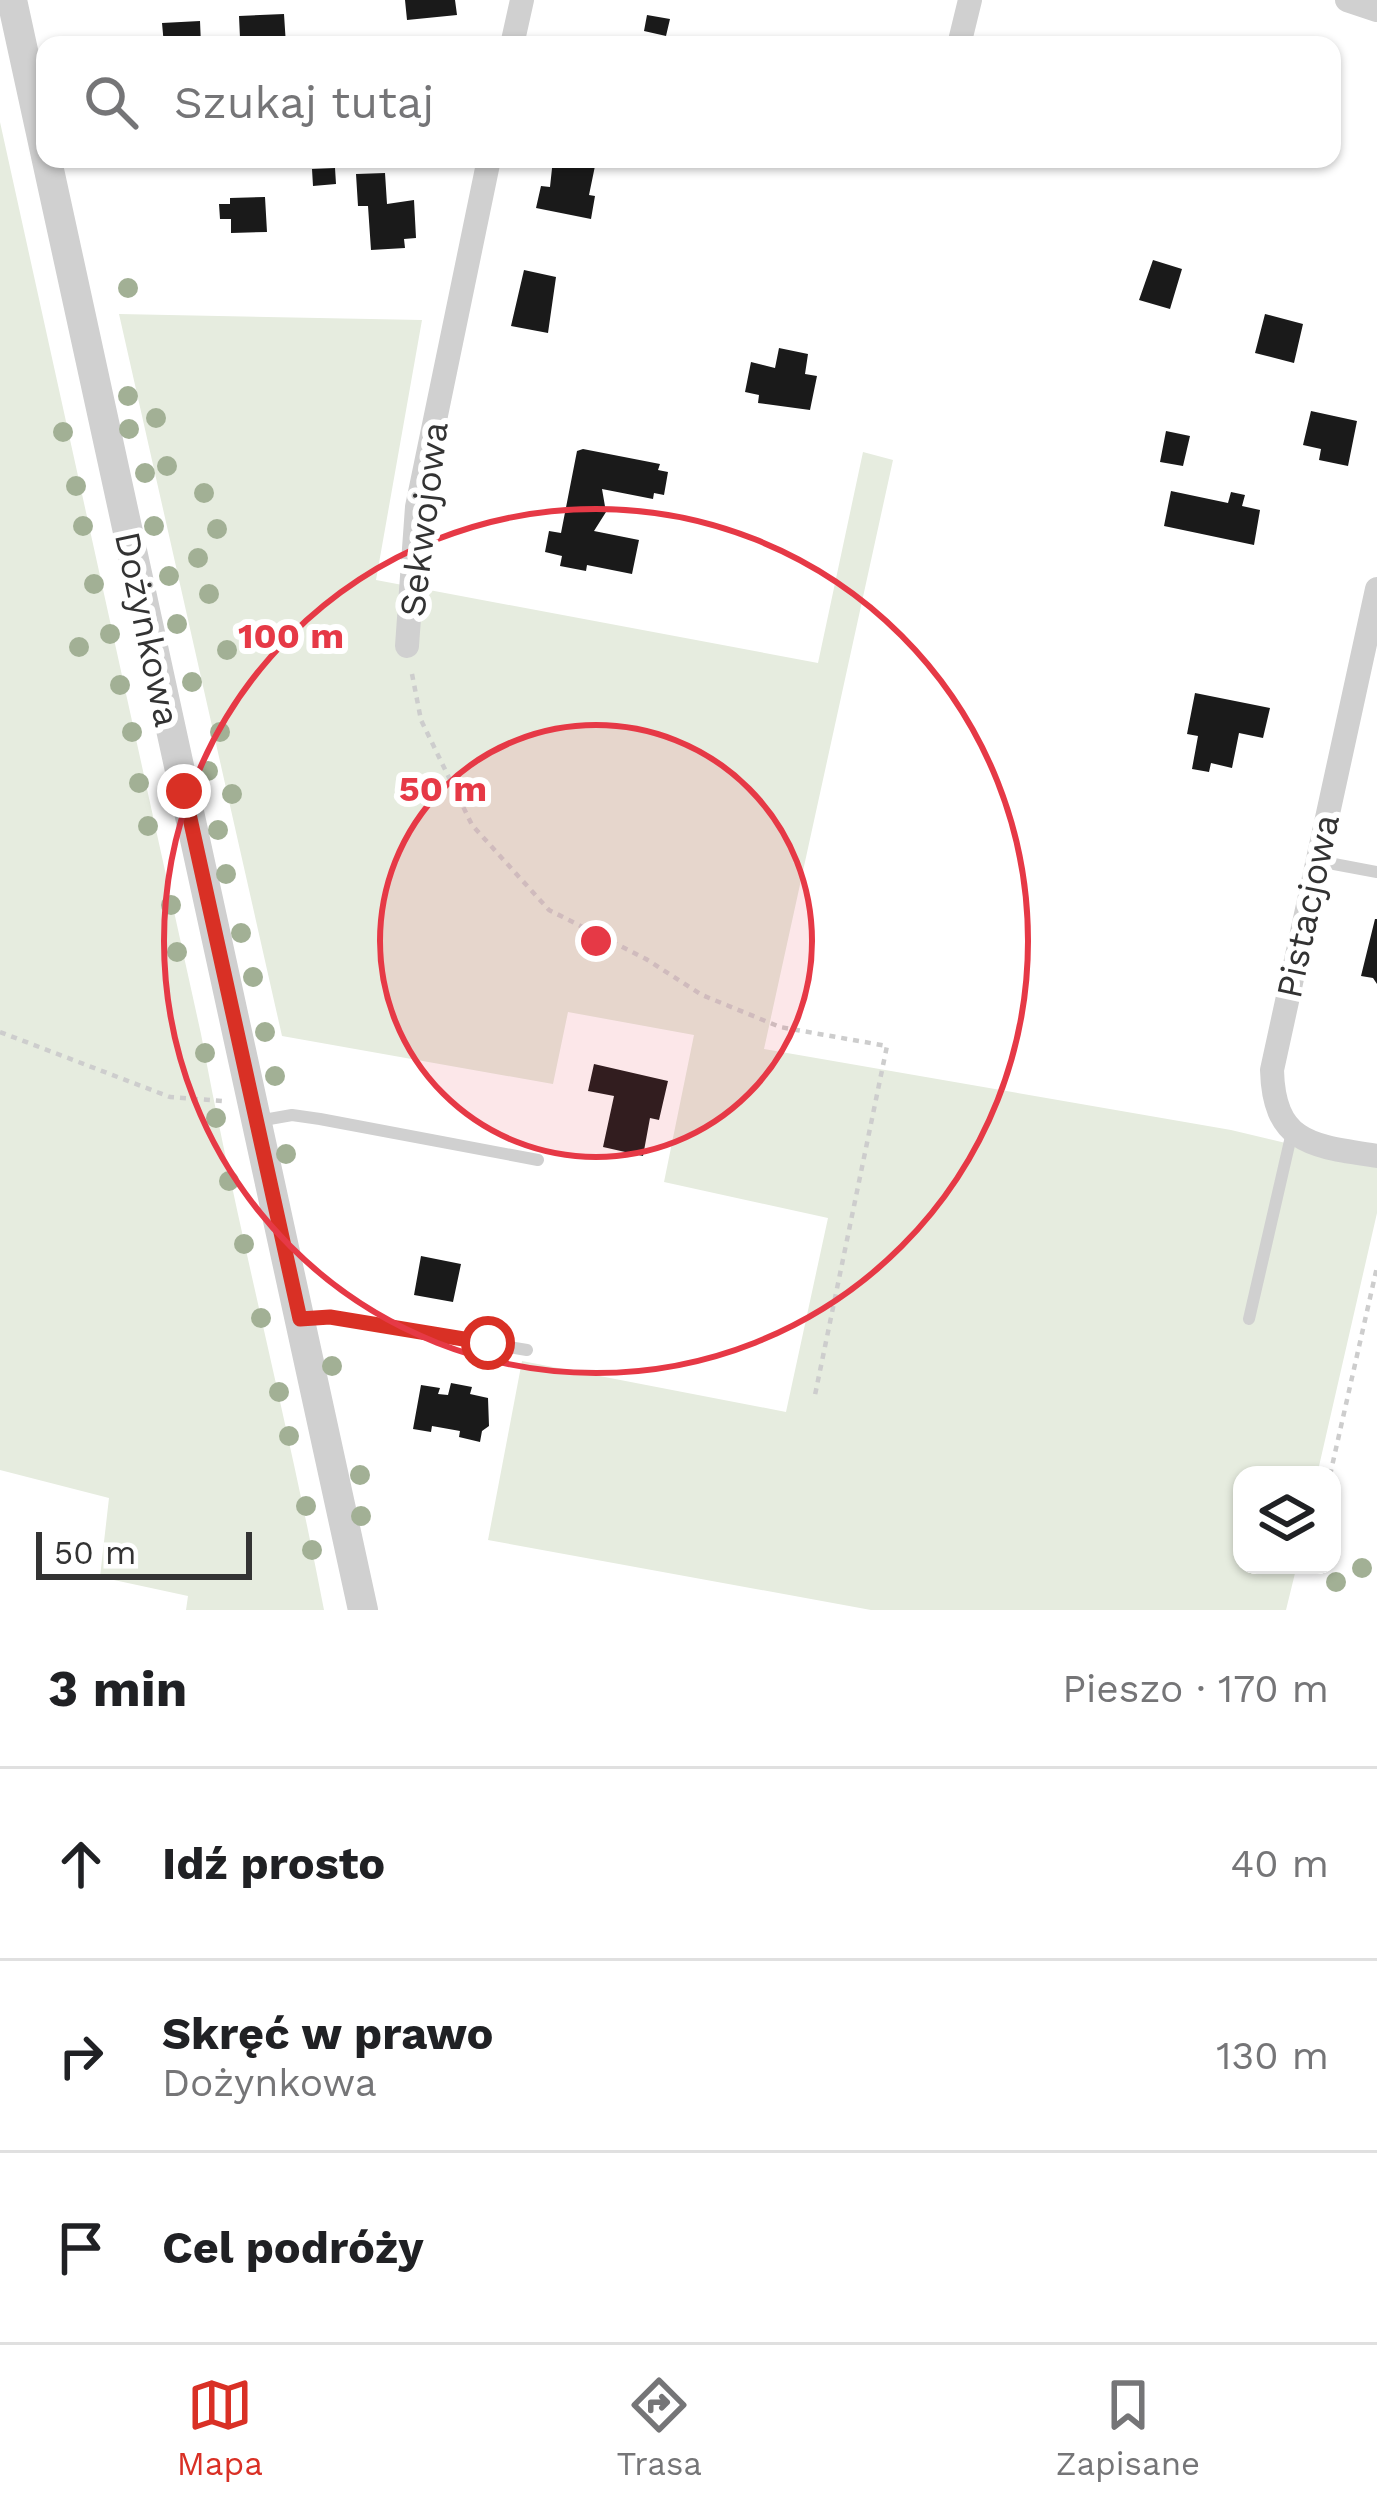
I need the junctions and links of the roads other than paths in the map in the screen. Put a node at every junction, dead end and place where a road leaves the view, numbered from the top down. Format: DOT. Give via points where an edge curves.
graph roads {
  1 [pos="12,0"];
  2 [pos="522,0"];
  3 [pos="970,0"];
  4 [pos="1347,0"];
  5 [pos="1377,10"];
  6 [pos="514,36"];
  7 [pos="961,36"];
  8 [pos="36,110"];
  9 [pos="49,168"];
  10 [pos="487,168"];
  11 [pos="1377,589"];
  12 [pos="407,646"];
  13 [pos="1317,861"];
  14 [pos="1377,872"];
  15 [pos="254,1110"];
  16 [pos="1292,1132"];
  17 [pos="1377,1156"];
  18 [pos="538,1160"];
  19 [pos="300,1319"];
  20 [pos="1250,1319"];
  21 [pos="527,1350"];
  22 [pos="363,1610"];
  1 -- 8 [label="street, Dożynkowa"];
  2 -- 6 [label="street"];
  3 -- 7 [label="street"];
  4 -- 5 [label="street"];
  9 -- 15 [label="street, Dożynkowa"];
  10 -- 12 [label="street, Sekwojowa" via="417,507"];
  11 -- 13 [label="street, Pistacjowa"];
  13 -- 14 [label="lane"];
  13 -- 16 [label="street, Pistacjowa" via="1272,1070 1273,1100"];
  15 -- 18 [label="lane"];
  15 -- 19 [label="street, Dożynkowa"];
  16 -- 17 [label="street" via="1318,1147"];
  16 -- 20 [label="lane"];
  19 -- 21 [label="lane" via="330,1317"];
  19 -- 22 [label="street, Dożynkowa"];
}
